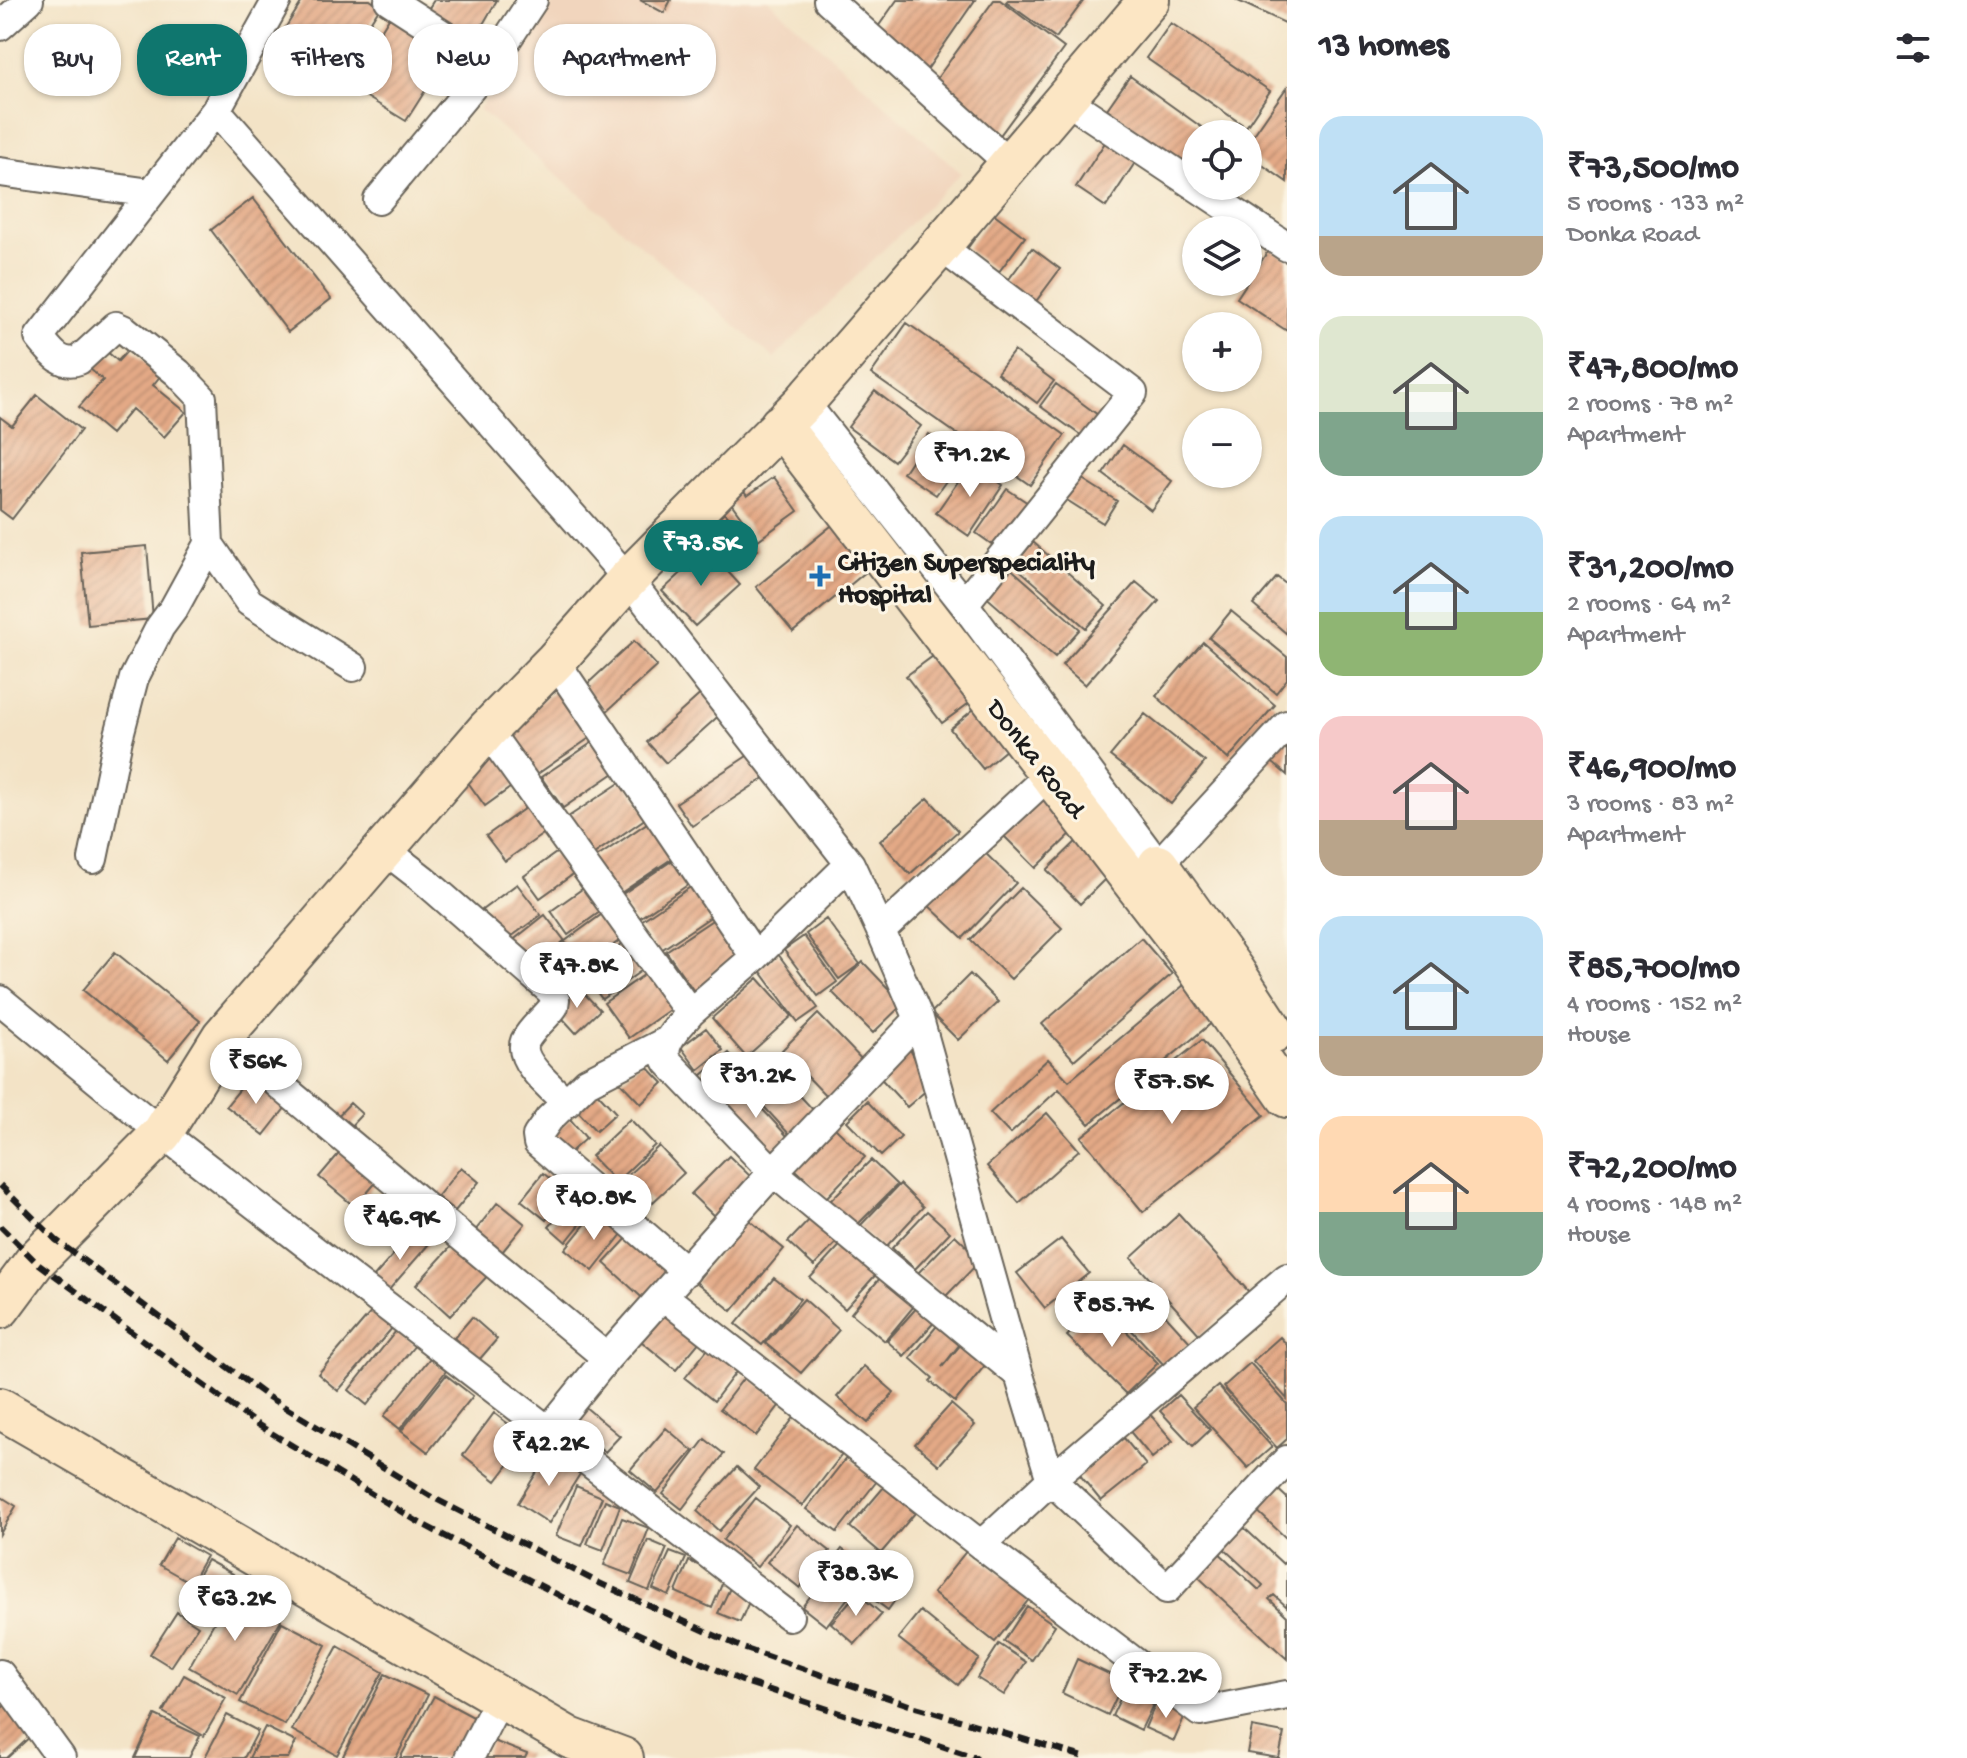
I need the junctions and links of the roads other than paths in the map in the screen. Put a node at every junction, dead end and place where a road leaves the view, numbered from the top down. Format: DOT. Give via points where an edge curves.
graph roads {
  1 [pos="29,0"];
  2 [pos="277,0"];
  3 [pos="389,0"];
  4 [pos="533,0"];
  5 [pos="828,0"];
  6 [pos="1149,0"];
  7 [pos="426,24"];
  8 [pos="517,24"];
  9 [pos="0,26"];
  10 [pos="464,96"];
  11 [pos="1065,99"];
  12 [pos="216,110"];
  13 [pos="1010,164"];
  14 [pos="0,172"];
  15 [pos="151,193"];
  16 [pos="378,200"];
  17 [pos="940,246"];
  18 [pos="1287,247"];
  19 [pos="792,414"];
  20 [pos="209,544"];
  21 [pos="628,579"];
  22 [pos="964,604"];
  23 [pos="555,661"];
  24 [pos="353,667"];
  25 [pos="1287,725"];
  26 [pos="487,730"];
  27 [pos="1051,773"];
  28 [pos="384,849"];
  29 [pos="93,859"];
  30 [pos="850,864"];
  31 [pos="1158,865"];
  32 [pos="881,931"];
  33 [pos="755,957"];
  34 [pos="0,1000"];
  35 [pos="690,1013"];
  36 [pos="919,1019"];
  37 [pos="222,1037"];
  38 [pos="669,1040"];
  39 [pos="1287,1052"];
  40 [pos="1287,1097"];
  41 [pos="567,1103"];
  42 [pos="162,1133"];
  43 [pos="773,1172"];
  44 [pos="686,1271"];
  45 [pos="1287,1278"];
  46 [pos="663,1296"];
  47 [pos="0,1308"];
  48 [pos="607,1358"];
  49 [pos="1019,1375"];
  50 [pos="0,1408"];
  51 [pos="548,1431"];
  52 [pos="1287,1460"];
  53 [pos="1051,1480"];
  54 [pos="981,1545"];
  55 [pos="789,1616"];
  56 [pos="0,1674"];
  57 [pos="1287,1695"];
  58 [pos="500,1698"];
  59 [pos="61,1758"];
  60 [pos="469,1758"];
  61 [pos="623,1758"];
  1 -- 9 [label="street"];
  2 -- 12 [label="street"];
  3 -- 7 [label="street"];
  4 -- 8 [label="street"];
  5 -- 13 [label="street"];
  6 -- 11 [label="street"];
  10 -- 16 [label="street"];
  11 -- 13 [label="street"];
  11 -- 18 [label="street"];
  12 -- 15 [label="street"];
  12 -- 21 [label="street"];
  13 -- 17 [label="street"];
  14 -- 15 [label="street"];
  15 -- 20 [label="street" via="39,337 59,359 72,363 116,326 202,398"];
  17 -- 19 [label="street"];
  17 -- 22 [label="street" via="1133,393"];
  19 -- 21 [label="street"];
  19 -- 22 [label="street, Donka Road"];
  19 -- 27 [label="street, Donka Road"];
  20 -- 24 [label="street" via="249,602"];
  20 -- 29 [label="street" via="134,678"];
  21 -- 23 [label="street"];
  21 -- 30 [label="street"];
  22 -- 31 [label="street, Donka Road"];
  23 -- 26 [label="street"];
  23 -- 33 [label="street"];
  25 -- 31 [label="street"];
  26 -- 28 [label="street"];
  26 -- 35 [label="street"];
  27 -- 32 [label="street"];
  27 -- 40 [label="street, Donka Road" via="1174,935"];
  28 -- 37 [label="street"];
  28 -- 41 [label="street" via="551,991 554,1006 524,1042 524,1052"];
  30 -- 32 [label="street"];
  30 -- 33 [label="street"];
  31 -- 39 [label="street, Donka Road"];
  32 -- 36 [label="street"];
  33 -- 35 [label="street"];
  34 -- 42 [label="street"];
  35 -- 38 [label="street"];
  36 -- 43 [label="street"];
  36 -- 49 [label="street"];
  37 -- 42 [label="street"];
  37 -- 48 [label="street"];
  38 -- 41 [label="street" via="587,1082"];
  38 -- 43 [label="street" via="664,1048 668,1062"];
  41 -- 44 [label="street" via="540,1130 538,1143"];
  42 -- 47 [label="street" via="35,1261"];
  42 -- 51 [label="street"];
  43 -- 44 [label="street"];
  43 -- 49 [label="street"];
  44 -- 46 [label="street"];
  45 -- 53 [label="street"];
  46 -- 48 [label="street"];
  46 -- 54 [label="street"];
  48 -- 51 [label="street"];
  49 -- 53 [label="street"];
  50 -- 58 [label="street"];
  51 -- 55 [label="street"];
  52 -- 53 [label="street" via="1167,1589"];
  53 -- 54 [label="street"];
  54 -- 57 [label="street" via="1200,1712"];
  56 -- 59 [label="street"];
  58 -- 60 [label="street"];
  58 -- 61 [label="street" via="570,1738"];
}
